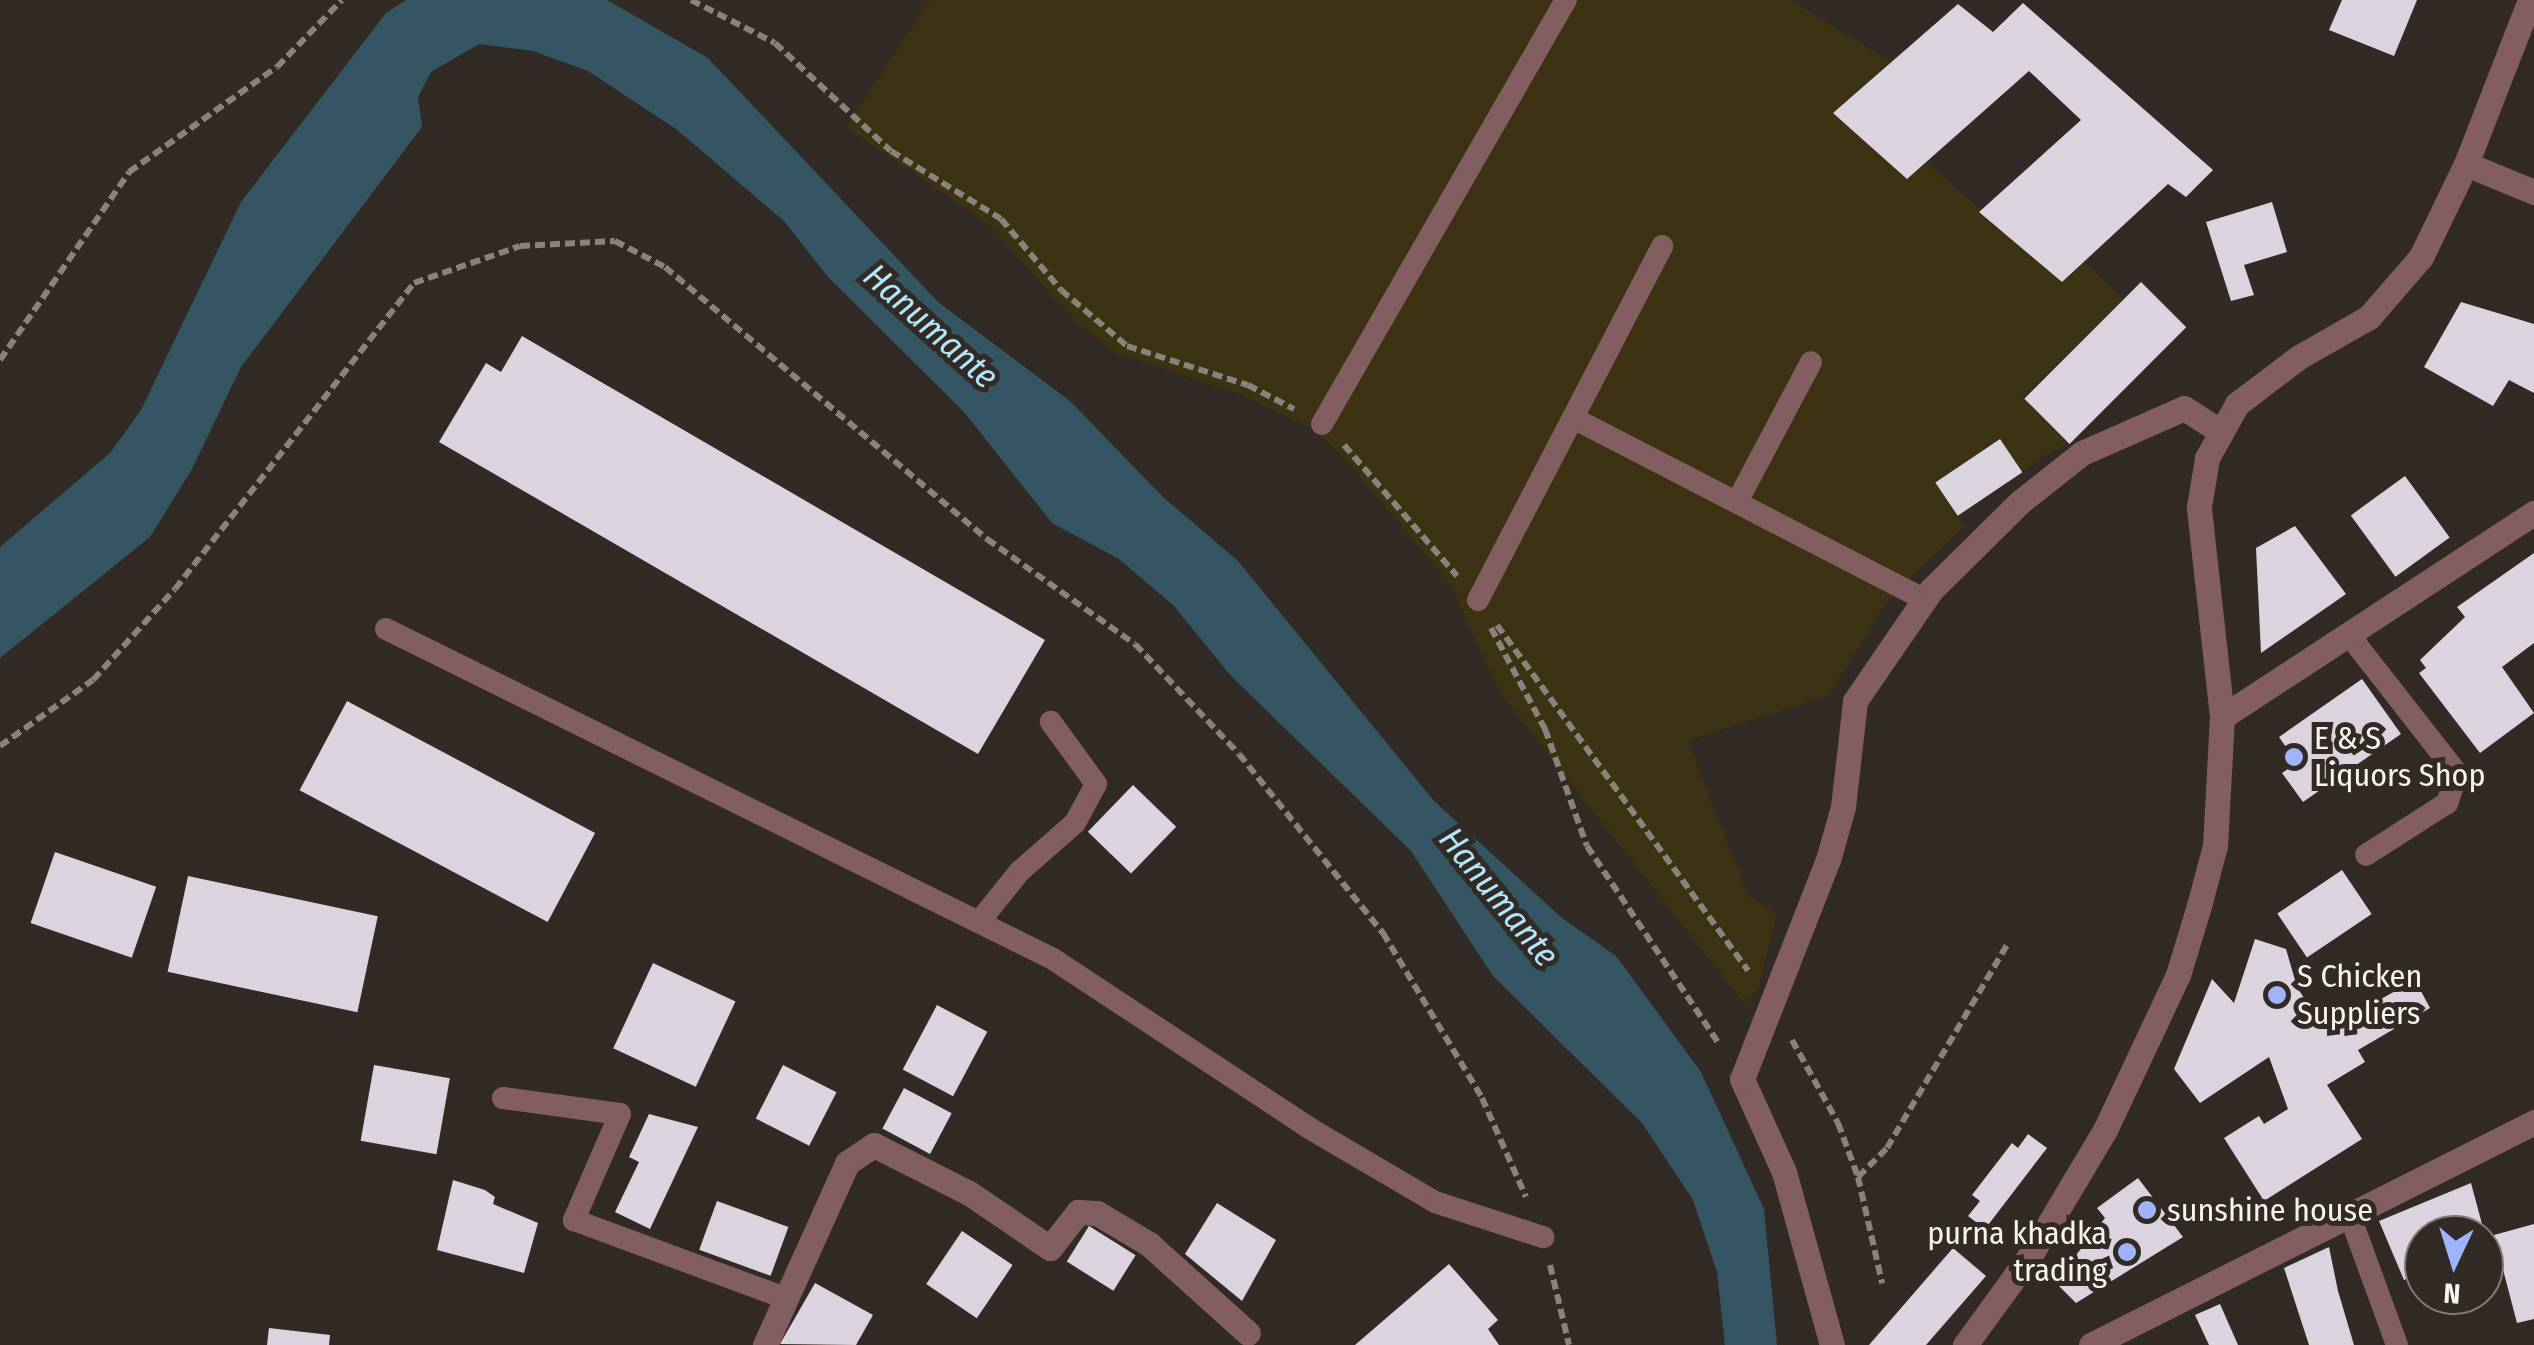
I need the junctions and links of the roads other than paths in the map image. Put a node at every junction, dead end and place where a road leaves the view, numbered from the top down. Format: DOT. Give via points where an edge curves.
graph roads {
  1 [pos="1566,0"];
  2 [pos="2530,0"];
  3 [pos="2466,164"];
  4 [pos="2534,192"];
  5 [pos="1662,246"];
  6 [pos="1811,362"];
  7 [pos="1573,418"];
  8 [pos="1322,424"];
  9 [pos="2220,431"];
  10 [pos="1737,502"];
  11 [pos="2534,513"];
  12 [pos="1924,599"];
  13 [pos="1478,600"];
  14 [pos="386,629"];
  15 [pos="2348,635"];
  16 [pos="2222,718"];
  17 [pos="1051,722"];
  18 [pos="2366,856"];
  19 [pos="979,922"];
  20 [pos="504,1098"];
  21 [pos="2534,1122"];
  22 [pos="2350,1216"];
  23 [pos="1543,1237"];
  24 [pos="786,1298"];
  25 [pos="1248,1333"];
  26 [pos="765,1345"];
  27 [pos="1832,1345"];
  28 [pos="1965,1345"];
  29 [pos="2091,1345"];
  30 [pos="2397,1345"];
  1 -- 8 [label="lane"];
  2 -- 3 [label="street"];
  3 -- 4 [label="street"];
  3 -- 9 [label="street" via="2421,256 2370,317 2299,357 2237,404"];
  5 -- 7 [label="lane"];
  6 -- 10 [label="lane"];
  7 -- 10 [label="lane"];
  7 -- 13 [label="lane"];
  9 -- 12 [label="street" via="2184,408 2082,453 2020,502"];
  9 -- 16 [label="street" via="2207,458 2200,507"];
  10 -- 12 [label="lane"];
  11 -- 15 [label="street"];
  12 -- 27 [label="street" via="1855,700 1843,806 1742,1079 1784,1172"];
  14 -- 19 [label="lane"];
  15 -- 16 [label="street"];
  15 -- 18 [label="lane" via="2452,758 2457,773 2447,803"];
  16 -- 28 [label="street" via="2215,846 2178,975 2105,1130 2032,1254"];
  17 -- 19 [label="lane" via="1096,784 1075,823 1019,872"];
  19 -- 23 [label="lane" via="1053,958 1309,1128 1435,1202"];
  20 -- 24 [label="lane" via="620,1114 574,1220"];
  21 -- 22 [label="street"];
  22 -- 29 [label="street"];
  22 -- 30 [label="lane"];
  24 -- 25 [label="street" via="846,1163 874,1144 970,1193 1050,1248 1078,1212 1098,1213 1149,1244"];
  24 -- 26 [label="street"];
}
